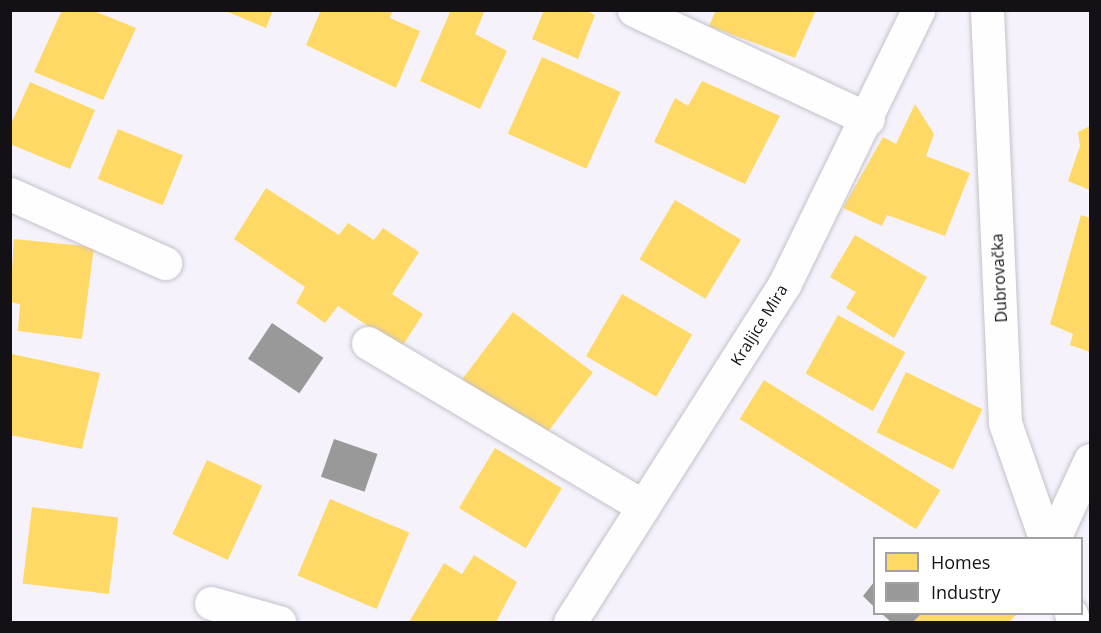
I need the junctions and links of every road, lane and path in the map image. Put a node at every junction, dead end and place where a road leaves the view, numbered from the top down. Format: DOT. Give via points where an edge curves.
graph roads {
  1 [pos="634,10"];
  2 [pos="918,10"];
  3 [pos="987,10"];
  4 [pos="868,119"];
  5 [pos="10,194"];
  6 [pos="165,263"];
  7 [pos="368,343"];
  8 [pos="1090,460"];
  9 [pos="643,506"];
  10 [pos="1045,537"];
  11 [pos="1054,537"];
  12 [pos="211,603"];
  13 [pos="279,622"];
  14 [pos="570,622"];
  1 -- 4 [label="street"];
  2 -- 4 [label="street, Kraljice Mira"];
  3 -- 10 [label="street, Dubrovačka" via="1005,423"];
  4 -- 9 [label="street, Kraljice Mira" via="785,283"];
  5 -- 6 [label="street"];
  7 -- 9 [label="street"];
  8 -- 11 [label="street"];
  9 -- 14 [label="street, Kraljice Mira"];
  12 -- 13 [label="street"];
}
